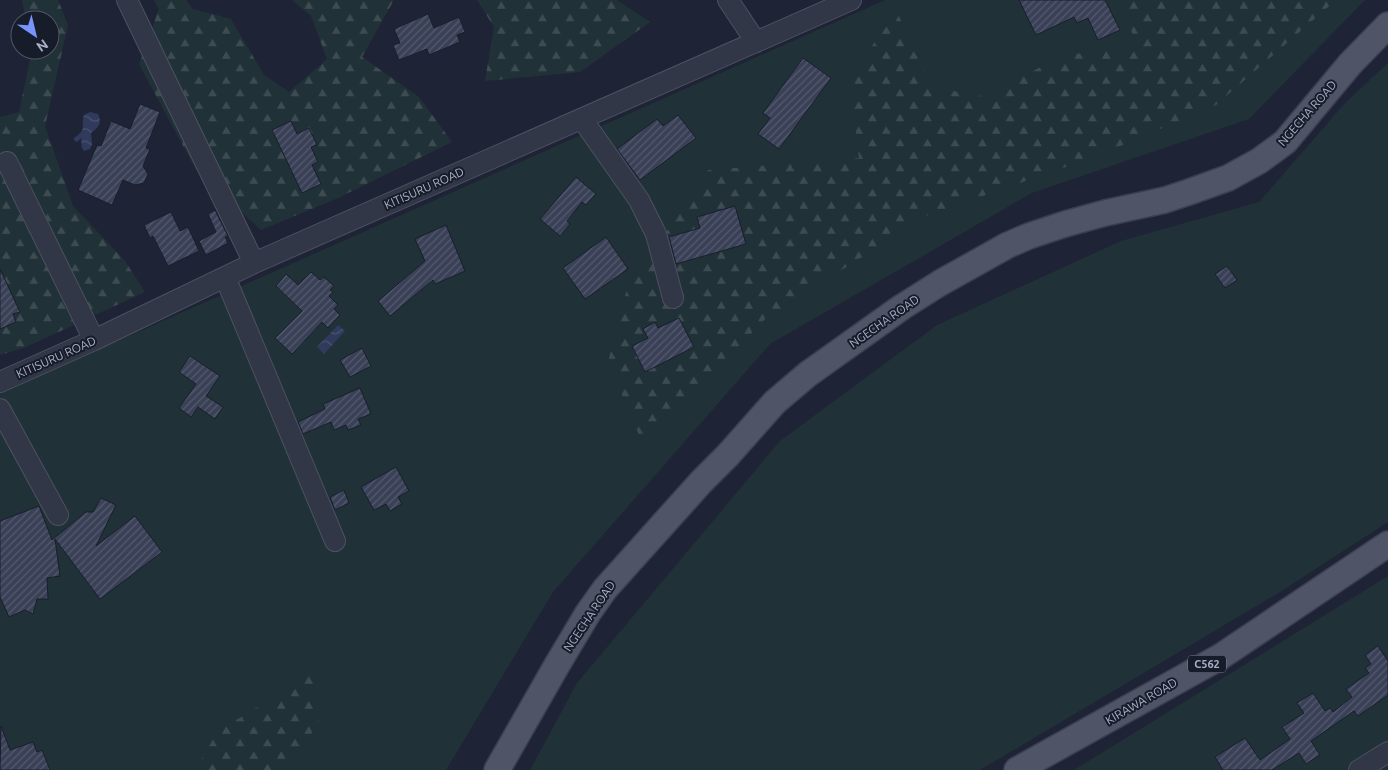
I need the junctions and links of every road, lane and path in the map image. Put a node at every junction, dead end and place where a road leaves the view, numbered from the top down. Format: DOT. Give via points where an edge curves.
graph roads {
  1 [pos="128,0"];
  2 [pos="728,0"];
  3 [pos="851,0"];
  4 [pos="1388,25"];
  5 [pos="756,42"];
  6 [pos="582,119"];
  7 [pos="7,162"];
  8 [pos="254,263"];
  9 [pos="225,277"];
  10 [pos="673,298"];
  11 [pos="94,340"];
  12 [pos="0,382"];
  13 [pos="0,409"];
  14 [pos="58,515"];
  15 [pos="335,541"];
  16 [pos="1388,544"];
  17 [pos="1386,759"];
  18 [pos="497,770"];
  19 [pos="1017,770"];
  20 [pos="1359,770"];
  1 -- 8 [label="street"];
  2 -- 5 [label="street"];
  3 -- 5 [label="street, KITISURU ROAD"];
  4 -- 18 [label="main road, NGECHA ROAD" via="1350,64 1285,142 1259,161 1228,178 1165,200 1105,213 1029,236 977,261 917,297 808,374 775,402 605,589"];
  5 -- 6 [label="street, KITISURU ROAD"];
  6 -- 8 [label="street, KITISURU ROAD"];
  6 -- 10 [label="street" via="643,209 656,234"];
  7 -- 11 [label="street"];
  8 -- 9 [label="street, KITISURU ROAD"];
  9 -- 11 [label="street, KITISURU ROAD"];
  9 -- 15 [label="street"];
  11 -- 12 [label="street, KITISURU ROAD"];
  13 -- 14 [label="street"];
  16 -- 19 [label="main road, KIRAWA ROAD / C562" via="1220,657"];
  17 -- 20 [label="street"];
}
